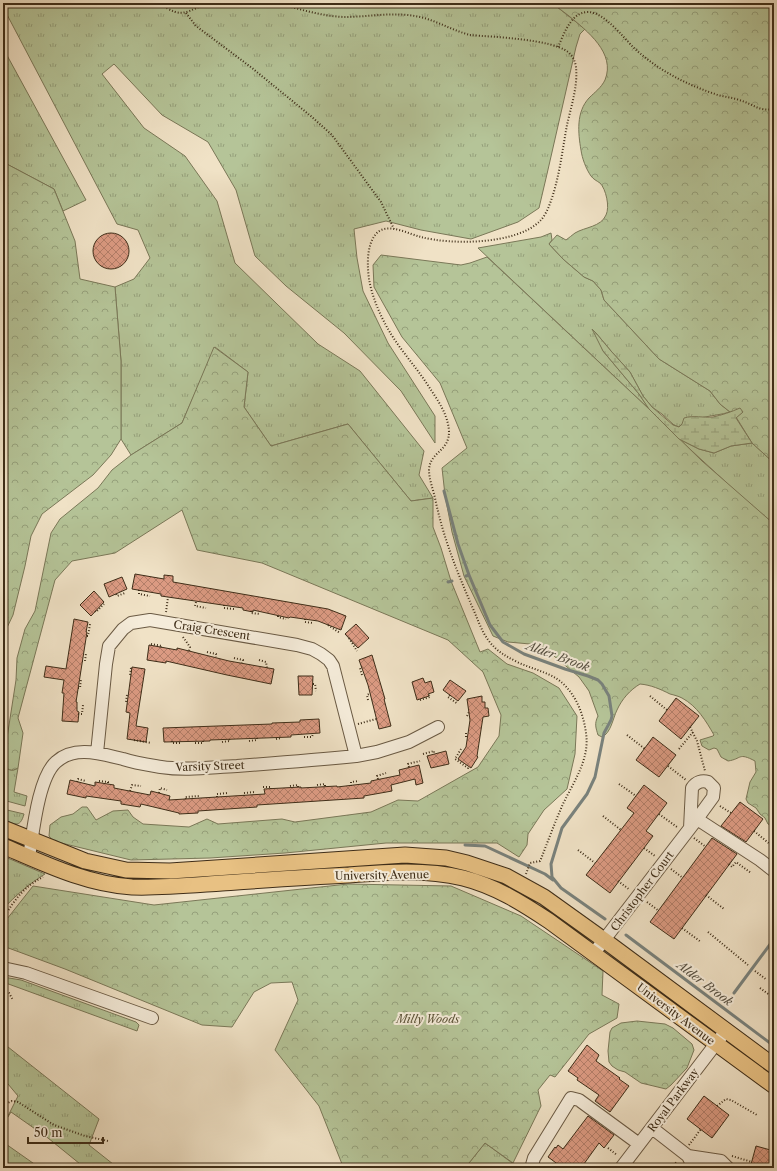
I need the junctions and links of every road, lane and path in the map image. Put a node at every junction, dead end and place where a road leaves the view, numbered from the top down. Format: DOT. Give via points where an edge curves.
graph roads {
  1 [pos="159,3"];
  2 [pos="210,3"];
  3 [pos="277,3"];
  4 [pos="186,13"];
  5 [pos="558,47"];
  6 [pos="774,110"];
  7 [pos="394,229"];
  8 [pos="139,590"];
  9 [pos="125,593"];
  10 [pos="116,594"];
  11 [pos="150,596"];
  12 [pos="168,597"];
  13 [pos="196,602"];
  14 [pos="104,604"];
  15 [pos="224,605"];
  16 [pos="206,608"];
  17 [pos="234,609"];
  18 [pos="96,611"];
  19 [pos="252,612"];
  20 [pos="260,614"];
  21 [pos="278,616"];
  22 [pos="286,619"];
  23 [pos="306,619"];
  24 [pos="165,622"];
  25 [pos="313,623"];
  26 [pos="90,624"];
  27 [pos="328,625"];
  28 [pos="340,633"];
  29 [pos="87,636"];
  30 [pos="182,636"];
  31 [pos="349,638"];
  32 [pos="151,644"];
  33 [pos="161,647"];
  34 [pos="189,651"];
  35 [pos="357,651"];
  36 [pos="208,652"];
  37 [pos="86,653"];
  38 [pos="216,657"];
  39 [pos="234,658"];
  40 [pos="259,660"];
  41 [pos="82,661"];
  42 [pos="242,663"];
  43 [pos="362,667"];
  44 [pos="131,668"];
  45 [pos="267,668"];
  46 [pos="131,675"];
  47 [pos="362,675"];
  48 [pos="81,679"];
  49 [pos="313,684"];
  50 [pos="78,688"];
  51 [pos="316,691"];
  52 [pos="369,694"];
  53 [pos="127,695"];
  54 [pos="429,695"];
  55 [pos="450,695"];
  56 [pos="650,696"];
  57 [pos="368,700"];
  58 [pos="420,700"];
  59 [pos="127,703"];
  60 [pos="458,704"];
  61 [pos="83,705"];
  62 [pos="668,710"];
  63 [pos="469,712"];
  64 [pos="78,714"];
  65 [pos="467,716"];
  66 [pos="376,719"];
  67 [pos="348,727"];
  68 [pos="438,727"];
  69 [pos="690,727"];
  70 [pos="693,732"];
  71 [pos="468,733"];
  72 [pos="313,734"];
  73 [pos="627,735"];
  74 [pos="281,737"];
  75 [pos="466,737"];
  76 [pos="257,738"];
  77 [pos="276,738"];
  78 [pos="304,738"];
  79 [pos="230,739"];
  80 [pos="134,740"];
  81 [pos="172,741"];
  82 [pos="203,741"];
  83 [pos="249,741"];
  84 [pos="222,742"];
  85 [pos="180,743"];
  86 [pos="195,743"];
  87 [pos="151,744"];
  88 [pos="461,749"];
  89 [pos="644,749"];
  90 [pos="679,749"];
  91 [pos="97,753"];
  92 [pos="423,754"];
  93 [pos="434,754"];
  94 [pos="356,756"];
  95 [pos="420,761"];
  96 [pos="668,766"];
  97 [pos="409,767"];
  98 [pos="469,767"];
  99 [pos="386,774"];
  100 [pos="378,779"];
  101 [pos="86,781"];
  102 [pos="99,781"];
  103 [pos="359,781"];
  104 [pos="706,781"];
  105 [pos="77,782"];
  106 [pos="108,784"];
  107 [pos="619,784"];
  108 [pos="317,785"];
  109 [pos="141,786"];
  110 [pos="290,786"];
  111 [pos="351,786"];
  112 [pos="694,786"];
  113 [pos="298,787"];
  114 [pos="325,787"];
  115 [pos="263,788"];
  116 [pos="271,789"];
  117 [pos="167,790"];
  118 [pos="130,791"];
  119 [pos="254,792"];
  120 [pos="159,793"];
  121 [pos="228,793"];
  122 [pos="200,796"];
  123 [pos="244,796"];
  124 [pos="636,796"];
  125 [pos="217,797"];
  126 [pos="186,799"];
  127 [pos="712,799"];
  128 [pos="731,813"];
  129 [pos="603,816"];
  130 [pos="693,823"];
  131 [pos="3,828"];
  132 [pos="621,830"];
  133 [pos="754,831"];
  134 [pos="32,840"];
  135 [pos="771,845"];
  136 [pos="3,846"];
  137 [pos="578,850"];
  138 [pos="29,857"];
  139 [pos="595,864"];
  140 [pos="729,864"];
  141 [pos="58,869"];
  142 [pos="774,871"];
  143 [pos="751,873"];
  144 [pos="523,884"];
  145 [pos="706,895"];
  146 [pos="724,909"];
  147 [pos="3,917"];
  148 [pos="682,928"];
  149 [pos="708,932"];
  150 [pos="604,940"];
  151 [pos="701,942"];
  152 [pos="594,953"];
  153 [pos="748,965"];
  154 [pos="3,968"];
  155 [pos="755,971"];
  156 [pos="767,980"];
  157 [pos="760,988"];
  158 [pos="3,991"];
  159 [pos="774,998"];
  160 [pos="13,1000"];
  161 [pos="152,1018"];
  162 [pos="726,1031"];
  163 [pos="716,1045"];
  164 [pos="774,1066"];
  165 [pos="774,1086"];
  166 [pos="3,1105"];
  167 [pos="717,1106"];
  168 [pos="757,1115"];
  169 [pos="652,1128"];
  170 [pos="108,1141"];
  171 [pos="639,1144"];
  172 [pos="726,1155"];
  173 [pos="688,1156"];
  174 [pos="752,1162"];
  175 [pos="533,1168"];
  176 [pos="620,1168"];
  177 [pos="694,1168"];
  178 [pos="728,1168"];
  1 -- 4 [label="path" via="175,12"];
  2 -- 4 [label="path"];
  3 -- 5 [label="path" via="332,16 414,15 470,35 531,41"];
  4 -- 7 [label="path" via="191,22 252,68 332,135 381,202"];
  5 -- 6 [label="path" via="568,25 576,16 593,12 613,25 656,67 716,95 762,109"];
  5 -- 7 [label="path" via="571,54 575,62 576,81 556,183 550,205 539,221 520,232 476,241 434,240"];
  7 -- 144 [label="path" via="382,230 372,238 368,254 369,278 380,313 392,335 422,376 447,420 448,440 429,467 436,504 451,555 484,634 491,644 502,654 549,674 563,684 573,695 587,734 585,756 577,778 562,805 540,861 530,863"];
  8 -- 11 [label="path" via="139,594"];
  9 -- 10 [label="path" via="117,596"];
  12 -- 24 [label="path"];
  13 -- 16 [label="path" via="195,606"];
  14 -- 18 [label="path"];
  15 -- 17 [label="path" via="224,608"];
  19 -- 20 [label="path"];
  21 -- 22 [label="path"];
  23 -- 25 [label="path" via="305,622"];
  24 -- 67 [label="street, Craig Crescent" via="281,641 321,654 334,666"];
  24 -- 91 [label="street, Craig Crescent" via="150,620 131,624 123,629 109,646"];
  26 -- 29 [label="path"];
  27 -- 28 [label="path"];
  30 -- 34 [label="path" via="190,647"];
  31 -- 35 [label="path"];
  32 -- 33 [label="path"];
  36 -- 38 [label="path" via="216,654"];
  37 -- 41 [label="path"];
  39 -- 42 [label="path" via="243,660"];
  40 -- 45 [label="path" via="266,662"];
  43 -- 47 [label="path"];
  44 -- 46 [label="path"];
  48 -- 50 [label="path"];
  49 -- 51 [label="path"];
  52 -- 57 [label="path"];
  53 -- 59 [label="path"];
  54 -- 58 [label="path" via="430,697"];
  55 -- 60 [label="path" via="448,697"];
  56 -- 62 [label="path"];
  61 -- 64 [label="path" via="82,714"];
  63 -- 65 [label="path"];
  66 -- 67 [label="path"];
  67 -- 94 [label="street, Craig Crescent"];
  68 -- 94 [label="street, Varsity Street" via="409,742"];
  69 -- 70 [label="path"];
  70 -- 90 [label="path"];
  70 -- 104 [label="path" via="698,741"];
  71 -- 75 [label="path"];
  72 -- 78 [label="path" via="312,737"];
  73 -- 89 [label="path"];
  74 -- 77 [label="path"];
  76 -- 83 [label="path"];
  79 -- 84 [label="path"];
  80 -- 87 [label="path"];
  81 -- 85 [label="path"];
  82 -- 86 [label="path"];
  88 -- 98 [label="path" via="455,759"];
  91 -- 94 [label="street, Varsity Street" via="161,767 192,769"];
  91 -- 134 [label="street, Varsity Street" via="73,753 63,756 55,763 42,788"];
  92 -- 93 [label="path" via="434,751"];
  95 -- 97 [label="path" via="408,764"];
  96 -- 112 [label="path"];
  99 -- 100 [label="path" via="377,776"];
  101 -- 105 [label="path" via="78,779"];
  102 -- 106 [label="path"];
  103 -- 111 [label="path" via="351,782"];
  104 -- 112 [label="street" via="700,781"];
  104 -- 127 [label="street" via="714,788"];
  107 -- 124 [label="path"];
  108 -- 114 [label="path" via="325,784"];
  109 -- 118 [label="path" via="132,785"];
  110 -- 113 [label="path"];
  112 -- 130 [label="street"];
  115 -- 116 [label="path"];
  117 -- 120 [label="path" via="160,788"];
  119 -- 123 [label="path" via="244,793"];
  121 -- 125 [label="path" via="216,794"];
  122 -- 126 [label="path" via="185,797"];
  127 -- 128 [label="path"];
  127 -- 130 [label="street, Christopher Court"];
  129 -- 132 [label="path"];
  130 -- 142 [label="street" via="760,860"];
  130 -- 150 [label="street, Christopher Court"];
  131 -- 134 [label="main road, University Avenue"];
  133 -- 135 [label="path"];
  134 -- 138 [label="street, Varsity Street"];
  134 -- 144 [label="main road, University Avenue" via="85,861 126,870 170,871 405,855 446,858 467,863"];
  136 -- 138 [label="main road, University Avenue"];
  137 -- 139 [label="path"];
  138 -- 141 [label="main road, University Avenue"];
  140 -- 143 [label="path" via="732,867 736,862"];
  141 -- 147 [label="path" via="29,885"];
  141 -- 152 [label="main road, University Avenue" via="74,876 132,887 391,872 441,874 463,878 511,897"];
  144 -- 150 [label="main road, University Avenue"];
  145 -- 146 [label="path"];
  148 -- 151 [label="path"];
  149 -- 153 [label="path"];
  150 -- 152 [label="street, Christopher Court"];
  150 -- 162 [label="main road, University Avenue"];
  152 -- 163 [label="main road, University Avenue"];
  154 -- 161 [label="street"];
  155 -- 156 [label="path"];
  157 -- 159 [label="path"];
  158 -- 160 [label="path" via="9,993"];
  162 -- 163 [label="street, Royal Parkway"];
  162 -- 164 [label="main road, University Avenue"];
  163 -- 165 [label="main road, University Avenue"];
  163 -- 169 [label="street, Royal Parkway"];
  166 -- 170 [label="path" via="12,1101 18,1102 54,1125"];
  167 -- 168 [label="path" via="726,1099 732,1100"];
  169 -- 171 [label="street, Royal Parkway"];
  169 -- 173 [label="street"];
  171 -- 175 [label="street" via="579,1100 572,1098 534,1158"];
  171 -- 176 [label="street, Royal Parkway"];
  172 -- 174 [label="path"];
  173 -- 177 [label="street"];
  173 -- 178 [label="street" via="722,1161"];
}
